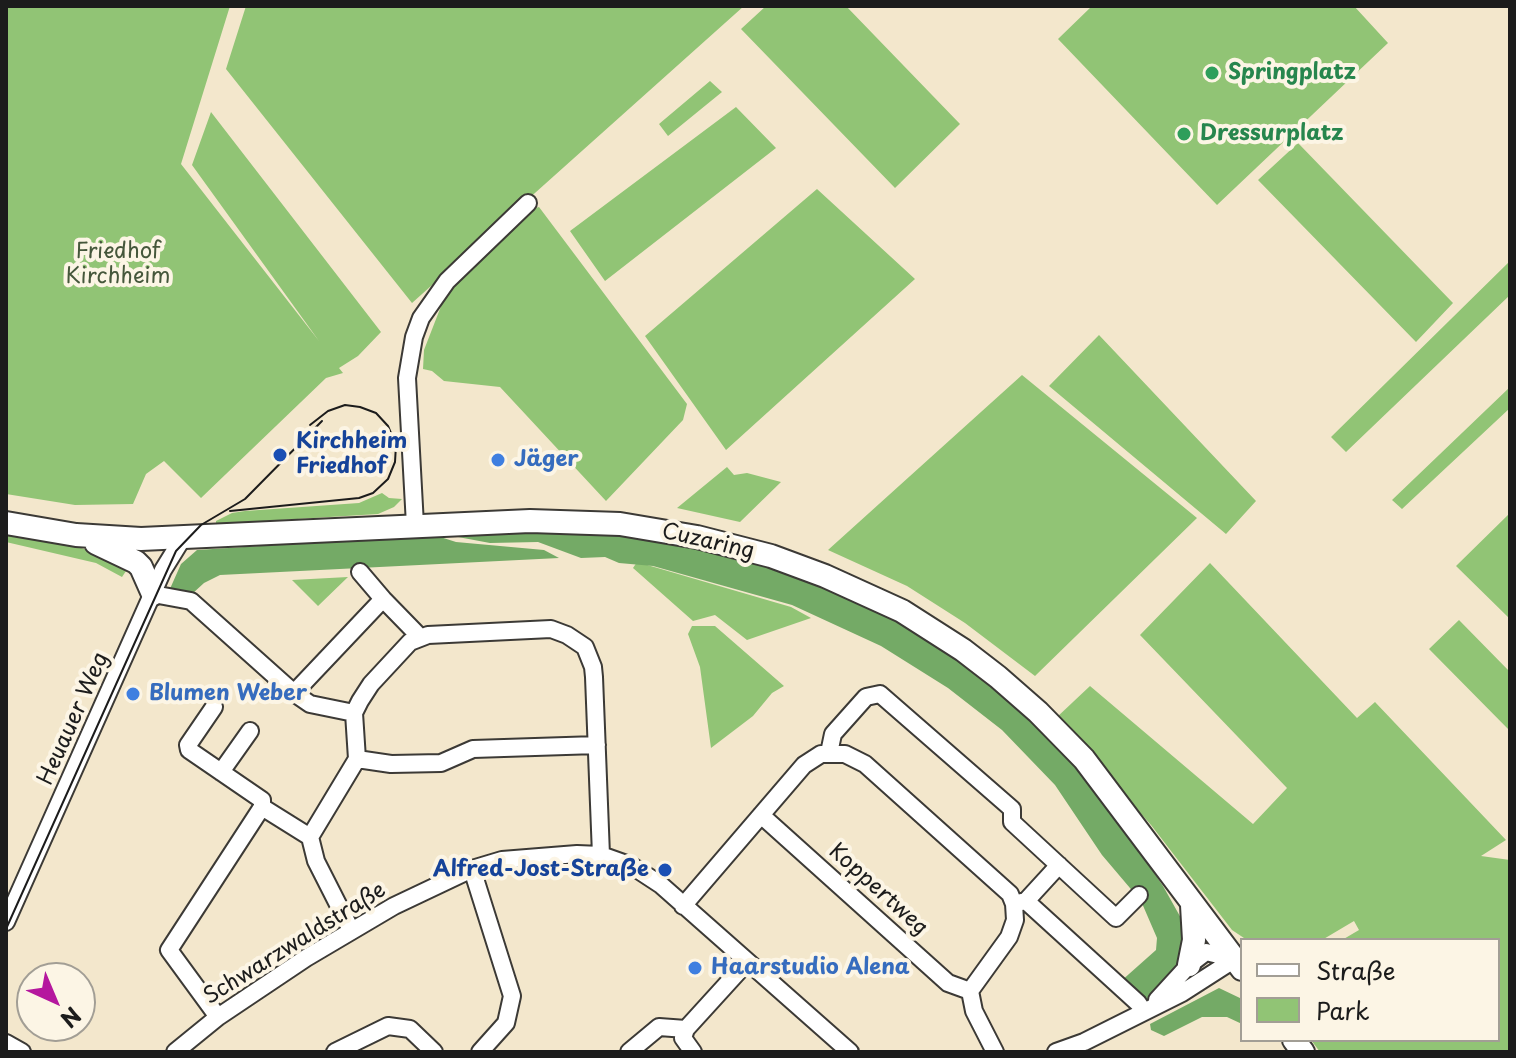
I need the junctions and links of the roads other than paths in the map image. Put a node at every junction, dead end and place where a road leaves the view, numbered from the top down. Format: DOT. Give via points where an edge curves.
graph roads {
  1 [pos="528,203"];
  2 [pos="6,523"];
  3 [pos="415,525"];
  4 [pos="76,535"];
  5 [pos="184,536"];
  6 [pos="360,572"];
  7 [pos="153,594"];
  8 [pos="383,599"];
  9 [pos="420,637"];
  10 [pos="294,693"];
  11 [pos="214,707"];
  12 [pos="354,713"];
  13 [pos="250,731"];
  14 [pos="597,745"];
  15 [pos="829,753"];
  16 [pos="357,759"];
  17 [pos="221,772"];
  18 [pos="262,807"];
  19 [pos="761,815"];
  20 [pos="310,837"];
  21 [pos="601,855"];
  22 [pos="1059,865"];
  23 [pos="472,869"];
  24 [pos="1139,895"];
  25 [pos="1020,902"];
  26 [pos="1192,903"];
  27 [pos="683,906"];
  28 [pos="6,922"];
  29 [pos="351,930"];
  30 [pos="747,962"];
  31 [pos="1239,964"];
  32 [pos="1189,965"];
  33 [pos="970,991"];
  34 [pos="1144,1012"];
  35 [pos="218,1017"];
  36 [pos="686,1029"];
  37 [pos="6,1043"];
  38 [pos="22,1052"];
  39 [pos="175,1052"];
  40 [pos="335,1052"];
  41 [pos="434,1052"];
  42 [pos="480,1052"];
  43 [pos="629,1052"];
  44 [pos="693,1052"];
  45 [pos="850,1052"];
  46 [pos="995,1052"];
  47 [pos="1056,1052"];
  1 -- 3 [label="street" via="447,281 414,337 407,378"];
  2 -- 4 [label="main road, Cuzaring"];
  3 -- 5 [label="main road, Cuzaring"];
  3 -- 26 [label="main road, Cuzaring" via="530,521 636,527 771,556 881,600 963,650 1038,712 1084,759"];
  4 -- 5 [label="main road, Cuzaring"];
  4 -- 7 [label="main road" via="136,562"];
  5 -- 7 [label="street, Heuauer Weg"];
  6 -- 8 [label="street"];
  7 -- 10 [label="street" via="191,601"];
  7 -- 28 [label="street, Heuauer Weg"];
  8 -- 9 [label="street"];
  8 -- 10 [label="street"];
  9 -- 12 [label="street" via="371,684"];
  9 -- 14 [label="street" via="551,629 567,635 585,647 593,667"];
  10 -- 12 [label="street" via="310,704"];
  11 -- 17 [label="street" via="188,745"];
  12 -- 16 [label="street"];
  13 -- 17 [label="street"];
  14 -- 16 [label="street" via="473,749 441,763"];
  14 -- 21 [label="street"];
  15 -- 19 [label="street" via="804,765"];
  15 -- 22 [label="street" via="833,734 866,697 880,694 1012,809 1012,822"];
  15 -- 25 [label="street" via="865,764"];
  16 -- 20 [label="street"];
  17 -- 18 [label="street" via="262,800"];
  18 -- 20 [label="street"];
  18 -- 35 [label="street" via="169,950"];
  19 -- 27 [label="street"];
  19 -- 33 [label="street, Koppertweg" via="948,983"];
  20 -- 29 [label="street" via="316,861"];
  21 -- 23 [label="street, Schwarzwaldstraße" via="542,855"];
  21 -- 27 [label="street, Schwarzwaldstraße" via="632,866"];
  22 -- 24 [label="street" via="1116,918"];
  22 -- 25 [label="street"];
  23 -- 29 [label="street, Schwarzwaldstraße"];
  23 -- 42 [label="street" via="512,996 506,1023"];
  25 -- 33 [label="street" via="1009,937"];
  25 -- 34 [label="street"];
  26 -- 31 [label="main road, Cuzaring"];
  26 -- 32 [label="main road"];
  27 -- 30 [label="street, Schwarzwaldstraße"];
  29 -- 35 [label="street, Schwarzwaldstraße"];
  30 -- 36 [label="street"];
  30 -- 45 [label="street, Schwarzwaldstraße"];
  31 -- 32 [label="street" via="1206,952"];
  31 -- 34 [label="street"];
  32 -- 34 [label="street"];
  33 -- 46 [label="street"];
  34 -- 47 [label="street"];
  35 -- 39 [label="street, Schwarzwaldstraße"];
  36 -- 43 [label="street" via="659,1027"];
  36 -- 44 [label="street" via="683,1038"];
  37 -- 38 [label="street"];
  40 -- 41 [label="street" via="388,1026 410,1029"];
}
